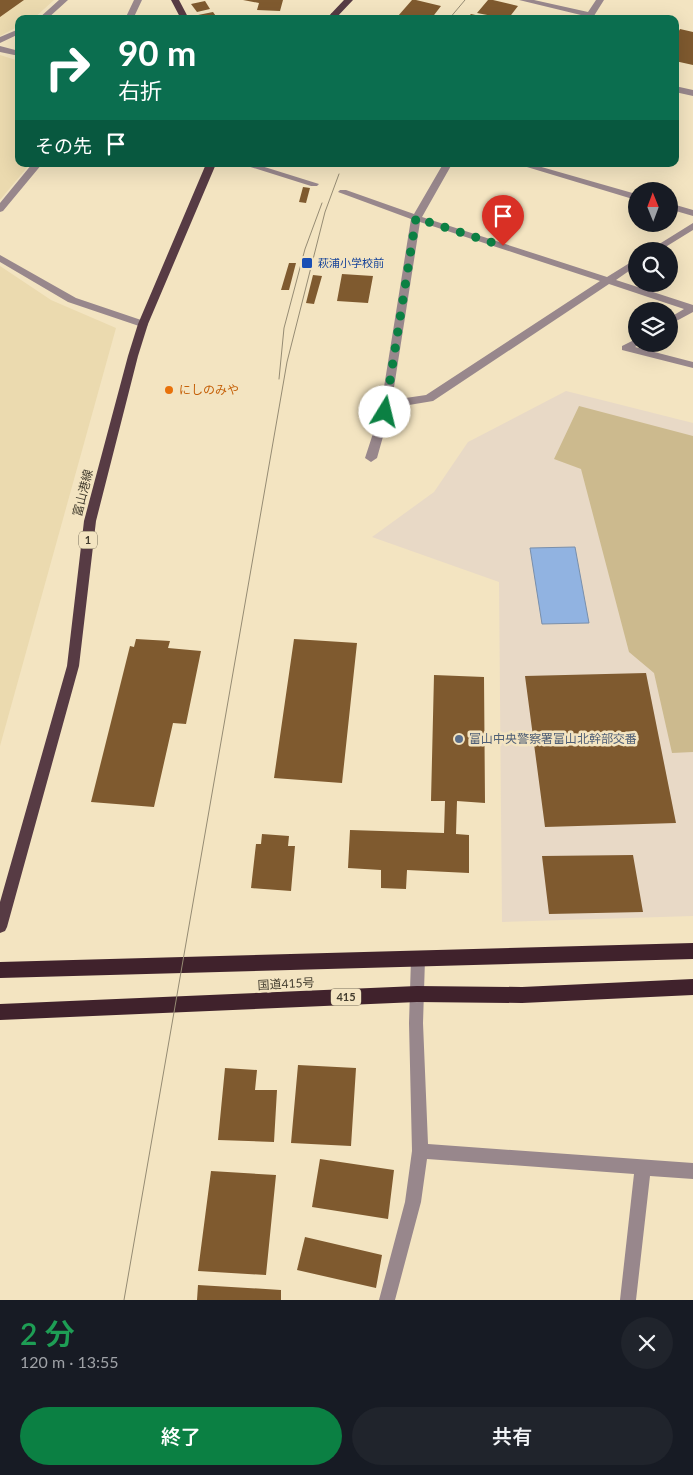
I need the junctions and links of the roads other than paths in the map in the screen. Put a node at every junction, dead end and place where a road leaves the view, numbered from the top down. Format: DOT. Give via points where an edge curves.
graph roads {
  1 [pos="64,0"];
  2 [pos="138,0"];
  3 [pos="175,0"];
  4 [pos="349,0"];
  5 [pos="523,0"];
  6 [pos="600,0"];
  7 [pos="47,15"];
  8 [pos="131,15"];
  9 [pos="183,15"];
  10 [pos="334,15"];
  11 [pos="581,15"];
  12 [pos="590,15"];
  13 [pos="15,33"];
  14 [pos="0,40"];
  15 [pos="0,49"];
  16 [pos="15,53"];
  17 [pos="679,90"];
  18 [pos="693,93"];
  19 [pos="34,167"];
  20 [pos="210,167"];
  21 [pos="256,167"];
  22 [pos="444,167"];
  23 [pos="532,167"];
  24 [pos="314,184"];
  25 [pos="343,192"];
  26 [pos="628,195"];
  27 [pos="0,208"];
  28 [pos="678,209"];
  29 [pos="693,213"];
  30 [pos="416,218"];
  31 [pos="693,226"];
  32 [pos="667,242"];
  33 [pos="0,258"];
  34 [pos="628,267"];
  35 [pos="607,280"];
  36 [pos="693,308"];
  37 [pos="678,317"];
  38 [pos="143,324"];
  39 [pos="642,352"];
  40 [pos="693,365"];
  41 [pos="386,405"];
  42 [pos="371,458"];
  43 [pos="0,926"];
  44 [pos="693,952"];
  45 [pos="418,959"];
  46 [pos="0,970"];
  47 [pos="693,987"];
  48 [pos="417,994"];
  49 [pos="0,1012"];
  50 [pos="420,1150"];
  51 [pos="643,1167"];
  52 [pos="693,1171"];
  53 [pos="388,1300"];
  54 [pos="628,1300"];
  1 -- 7 [label="street"];
  2 -- 8 [label="street"];
  3 -- 9 [label="main road"];
  4 -- 10 [label="main road"];
  5 -- 11 [label="street"];
  6 -- 12 [label="street"];
  13 -- 14 [label="street"];
  15 -- 16 [label="street"];
  17 -- 18 [label="street"];
  19 -- 27 [label="street"];
  20 -- 38 [label="main road, 富山港線 / 1"];
  21 -- 24 [label="street"];
  22 -- 30 [label="street"];
  23 -- 26 [label="street"];
  25 -- 30 [label="street"];
  28 -- 29 [label="street"];
  30 -- 35 [label="street"];
  30 -- 41 [label="street"];
  31 -- 32 [label="street"];
  33 -- 38 [label="street" via="72,300"];
  34 -- 35 [label="street"];
  35 -- 36 [label="street"];
  35 -- 41 [label="street" via="429,398"];
  36 -- 37 [label="street"];
  38 -- 43 [label="main road, 富山港線 / 1" via="90,521 73,666"];
  39 -- 40 [label="street"];
  41 -- 42 [label="street"];
  44 -- 45 [label="highway, 国道415号"];
  45 -- 46 [label="highway, 国道415号"];
  45 -- 48 [label="street"];
  47 -- 48 [label="highway, 国道415号 / 415" via="522,995"];
  48 -- 49 [label="highway, 国道415号 / 415"];
  48 -- 50 [label="street"];
  50 -- 51 [label="street"];
  50 -- 53 [label="street" via="413,1202"];
  51 -- 52 [label="street"];
  51 -- 54 [label="street"];
}
